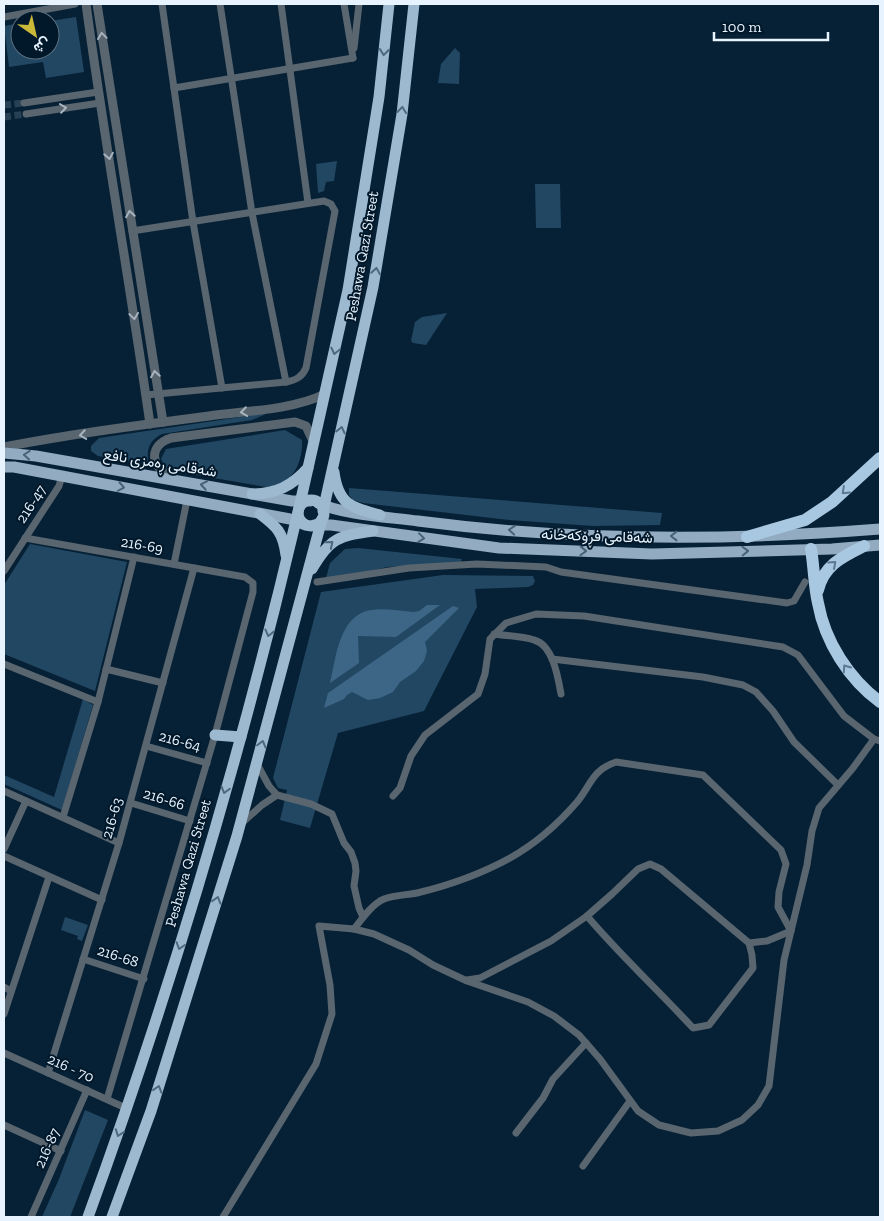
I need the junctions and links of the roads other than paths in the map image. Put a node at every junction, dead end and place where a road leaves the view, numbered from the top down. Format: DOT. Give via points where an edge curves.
graph roads {
  1 [pos="75,4"];
  2 [pos="86,4"];
  3 [pos="97,4"];
  4 [pos="162,4"];
  5 [pos="220,4"];
  6 [pos="281,4"];
  7 [pos="344,4"];
  8 [pos="359,4"];
  9 [pos="389,4"];
  10 [pos="414,4"];
  11 [pos="4,17"];
  12 [pos="105,57"];
  13 [pos="94,58"];
  14 [pos="353,58"];
  15 [pos="290,69"];
  16 [pos="231,78"];
  17 [pos="174,88"];
  18 [pos="98,92"];
  19 [pos="24,102"];
  20 [pos="100,103"];
  21 [pos="26,114"];
  22 [pos="115,122"];
  23 [pos="104,124"];
  24 [pos="308,203"];
  25 [pos="252,212"];
  26 [pos="193,222"];
  27 [pos="132,231"];
  28 [pos="286,382"];
  29 [pos="222,388"];
  30 [pos="158,394"];
  31 [pos="325,394"];
  32 [pos="146,395"];
  33 [pos="270,408"];
  34 [pos="163,422"];
  35 [pos="150,424"];
  36 [pos="256,426"];
  37 [pos="314,444"];
  38 [pos="4,447"];
  39 [pos="4,453"];
  40 [pos="880,458"];
  41 [pos="334,464"];
  42 [pos="309,466"];
  43 [pos="4,467"];
  44 [pos="62,476"];
  45 [pos="180,481"];
  46 [pos="252,494"];
  47 [pos="272,498"];
  48 [pos="188,500"];
  49 [pos="311,513"];
  50 [pos="265,515"];
  51 [pos="380,516"];
  52 [pos="880,529"];
  53 [pos="373,531"];
  54 [pos="811,534"];
  55 [pos="747,537"];
  56 [pos="25,538"];
  57 [pos="880,545"];
  58 [pos="864,546"];
  59 [pos="811,549"];
  60 [pos="134,557"];
  61 [pos="174,564"];
  62 [pos="285,565"];
  63 [pos="194,568"];
  64 [pos="4,571"];
  65 [pos="304,581"];
  66 [pos="317,582"];
  67 [pos="805,582"];
  68 [pos="817,595"];
  69 [pos="494,634"];
  70 [pos="552,659"];
  71 [pos="4,664"];
  72 [pos="106,669"];
  73 [pos="163,683"];
  74 [pos="561,694"];
  75 [pos="98,702"];
  76 [pos="880,702"];
  77 [pos="215,735"];
  78 [pos="241,737"];
  79 [pos="877,740"];
  80 [pos="146,746"];
  81 [pos="207,763"];
  82 [pos="256,764"];
  83 [pos="838,785"];
  84 [pos="4,791"];
  85 [pos="277,795"];
  86 [pos="393,796"];
  87 [pos="26,801"];
  88 [pos="131,803"];
  89 [pos="63,818"];
  90 [pos="190,821"];
  91 [pos="240,825"];
  92 [pos="119,843"];
  93 [pos="4,849"];
  94 [pos="4,856"];
  95 [pos="49,877"];
  96 [pos="102,900"];
  97 [pos="587,916"];
  98 [pos="363,917"];
  99 [pos="354,928"];
  100 [pos="791,930"];
  101 [pos="749,942"];
  102 [pos="83,959"];
  103 [pos="144,979"];
  104 [pos="467,980"];
  105 [pos="4,987"];
  106 [pos="11,991"];
  107 [pos="4,1014"];
  108 [pos="586,1043"];
  109 [pos="4,1053"];
  110 [pos="48,1073"];
  111 [pos="87,1090"];
  112 [pos="106,1099"];
  113 [pos="630,1101"];
  114 [pos="128,1108"];
  115 [pos="4,1126"];
  116 [pos="516,1133"];
  117 [pos="61,1151"];
  118 [pos="583,1166"];
  119 [pos="31,1217"];
  120 [pos="88,1217"];
  121 [pos="112,1217"];
  122 [pos="223,1217"];
  1 -- 11 [label="street"];
  2 -- 13 [label="street"];
  12 -- 3 [label="street, one-way"];
  4 -- 17 [label="street"];
  5 -- 16 [label="street"];
  6 -- 15 [label="street"];
  7 -- 14 [label="street"];
  8 -- 14 [label="street"];
  9 -- 31 [label="highway, Peshawa Qazi Street, one-way" via="379,97 348,290"];
  41 -- 10 [label="highway, Peshawa Qazi Street, one-way" via="373,287 402,114"];
  12 -- 13 [label="street"];
  12 -- 22 [label="street"];
  13 -- 18 [label="street"];
  14 -- 15 [label="street"];
  15 -- 16 [label="street"];
  15 -- 24 [label="street"];
  16 -- 17 [label="street"];
  16 -- 25 [label="street"];
  17 -- 26 [label="street"];
  18 -- 19 [label="street"];
  18 -- 20 [label="street"];
  21 -- 20 [label="street, one-way"];
  20 -- 23 [label="street"];
  22 -- 23 [label="street"];
  27 -- 22 [label="street, one-way"];
  23 -- 32 [label="street, one-way"];
  24 -- 25 [label="street"];
  24 -- 28 [label="street" via="328,201 334,207 334,215 306,368 298,378"];
  25 -- 26 [label="street"];
  25 -- 28 [label="street"];
  26 -- 27 [label="street"];
  26 -- 29 [label="street"];
  30 -- 27 [label="street, one-way"];
  28 -- 29 [label="street"];
  29 -- 30 [label="street"];
  30 -- 32 [label="street"];
  30 -- 34 [label="street"];
  31 -- 33 [label="street" via="306,402"];
  31 -- 37 [label="highway, Peshawa Qazi Street"];
  32 -- 35 [label="street"];
  33 -- 34 [label="street, one-way"];
  33 -- 36 [label="street" via="273,418"];
  34 -- 35 [label="street"];
  35 -- 38 [label="street, one-way"];
  36 -- 37 [label="street" via="298,422 308,429"];
  36 -- 45 [label="street" via="171,438 162,443 155,454 157,467"];
  37 -- 42 [label="highway, Peshawa Qazi Street"];
  45 -- 39 [label="main road, شەقامی ڕەمزی نافع, one-way"];
  40 -- 55 [label="highway, one-way" via="832,502 805,520"];
  41 -- 49 [label="highway, Peshawa Qazi Street"];
  41 -- 51 [label="highway" via="339,494 345,501 356,509"];
  42 -- 46 [label="highway" via="298,479 281,489"];
  42 -- 49 [label="highway, Peshawa Qazi Street"];
  43 -- 44 [label="main road, شەقامی ڕەمزی نافع"];
  44 -- 48 [label="main road, شەقامی ڕەمزی نافع, one-way"];
  44 -- 56 [label="street, 216-47" via="59,486"];
  46 -- 45 [label="main road, شەقامی ڕەمزی نافع, one-way"];
  46 -- 47 [label="main road, شەقامی ڕەمزی نافع"];
  47 -- 49 [label="main road, شەقامی ڕەمزی نافع"];
  47 -- 50 [label="main road" via="275,511"];
  48 -- 50 [label="main road, شەقامی ڕەمزی نافع"];
  48 -- 61 [label="street"];
  49 -- 50 [label="main road, شەقامی ڕەمزی نافع"];
  49 -- 51 [label="main road, شەقامی فڕۆکەخانە"];
  49 -- 53 [label="main road, شەقامی فڕۆکەخانە"];
  49 -- 62 [label="highway, Peshawa Qazi Street"];
  49 -- 65 [label="highway, Peshawa Qazi Street"];
  50 -- 62 [label="highway" via="281,533"];
  55 -- 51 [label="main road, شەقامی فڕۆکەخانە, one-way" via="535,532"];
  52 -- 54 [label="main road, شەقامی فڕۆکەخانە"];
  53 -- 59 [label="main road, شەقامی فڕۆکەخانە, one-way" via="499,548 652,554"];
  65 -- 53 [label="highway, one-way" via="322,551 332,542 351,534"];
  54 -- 55 [label="main road, شەقامی فڕۆکەخانە"];
  54 -- 59 [label="main road"];
  56 -- 60 [label="street, 216-69"];
  56 -- 64 [label="street, 216-47"];
  57 -- 58 [label="main road, شەقامی فڕۆکەخانە"];
  58 -- 59 [label="main road, شەقامی فڕۆکەخانە"];
  68 -- 58 [label="highway, one-way" via="821,579 830,566"];
  59 -- 68 [label="highway"];
  60 -- 61 [label="street, 216-69"];
  60 -- 72 [label="street"];
  61 -- 63 [label="street, 216-69"];
  62 -- 78 [label="highway, Peshawa Qazi Street, one-way"];
  63 -- 73 [label="street, 216-63"];
  63 -- 77 [label="street, 216-69" via="245,577 253,583 254,592"];
  82 -- 65 [label="highway, Peshawa Qazi Street, one-way"];
  66 -- 67 [label="street" via="409,568 477,564 546,567 562,572 787,604 794,601"];
  76 -- 68 [label="highway, one-way" via="858,682 837,654 824,624"];
  69 -- 70 [label="street" via="536,640"];
  69 -- 79 [label="street" via="506,623 536,614 584,616 782,647 798,655 844,716"];
  69 -- 86 [label="street" via="490,639 485,674 478,694 425,735 411,756 400,788"];
  70 -- 74 [label="street"];
  70 -- 83 [label="street" via="703,677 743,685 756,692 794,742"];
  71 -- 75 [label="street"];
  72 -- 73 [label="street"];
  72 -- 75 [label="street"];
  73 -- 80 [label="street, 216-63"];
  75 -- 89 [label="street"];
  77 -- 78 [label="highway"];
  77 -- 81 [label="street"];
  78 -- 114 [label="highway, Peshawa Qazi Street, one-way" via="191,910"];
  79 -- 83 [label="street"];
  80 -- 81 [label="street, 216-64"];
  80 -- 88 [label="street, 216-63"];
  81 -- 90 [label="street"];
  82 -- 85 [label="street"];
  82 -- 91 [label="highway, Peshawa Qazi Street"];
  83 -- 100 [label="street" via="818,808"];
  84 -- 87 [label="street"];
  85 -- 91 [label="street"];
  85 -- 98 [label="street" via="311,804 332,814 356,863 354,886"];
  87 -- 89 [label="street"];
  87 -- 93 [label="street"];
  88 -- 90 [label="street, 216-66"];
  88 -- 92 [label="street, 216-63"];
  89 -- 92 [label="street"];
  90 -- 103 [label="street"];
  121 -- 91 [label="highway, Peshawa Qazi Street, one-way" via="151,1111"];
  92 -- 96 [label="street, 216-63"];
  94 -- 95 [label="street"];
  95 -- 96 [label="street"];
  95 -- 106 [label="street"];
  96 -- 102 [label="street, 216-63"];
  97 -- 101 [label="street" via="638,868 650,864 661,869"];
  97 -- 101 [label="street" via="614,949 693,1028 710,1024 753,968"];
  97 -- 104 [label="street" via="552,941 480,978"];
  98 -- 99 [label="street"];
  98 -- 100 [label="street" via="383,899 416,893 482,872 532,844 578,801 604,766 616,762 703,775 714,784 781,850 786,864 778,907"];
  99 -- 104 [label="street" via="409,950"];
  99 -- 122 [label="street" via="319,926 332,1014 316,1064"];
  100 -- 101 [label="street" via="767,941"];
  100 -- 113 [label="street" via="784,960 769,1086 758,1106 742,1120 718,1131 691,1133 659,1125 638,1111"];
  102 -- 103 [label="street, 216-68"];
  102 -- 110 [label="street, 216-63"];
  103 -- 112 [label="street"];
  104 -- 108 [label="street" via="528,1002 554,1016"];
  105 -- 106 [label="street"];
  106 -- 107 [label="street"];
  108 -- 113 [label="street"];
  108 -- 116 [label="street" via="553,1079"];
  109 -- 110 [label="street, 216 - 70"];
  110 -- 111 [label="street, 216 - 70"];
  111 -- 112 [label="street, 216 - 70"];
  111 -- 117 [label="street, 216-87"];
  112 -- 114 [label="street, 216 - 70"];
  113 -- 118 [label="street"];
  114 -- 120 [label="highway, Peshawa Qazi Street, one-way"];
  115 -- 117 [label="street"];
  117 -- 119 [label="street, 216-87"];
}
